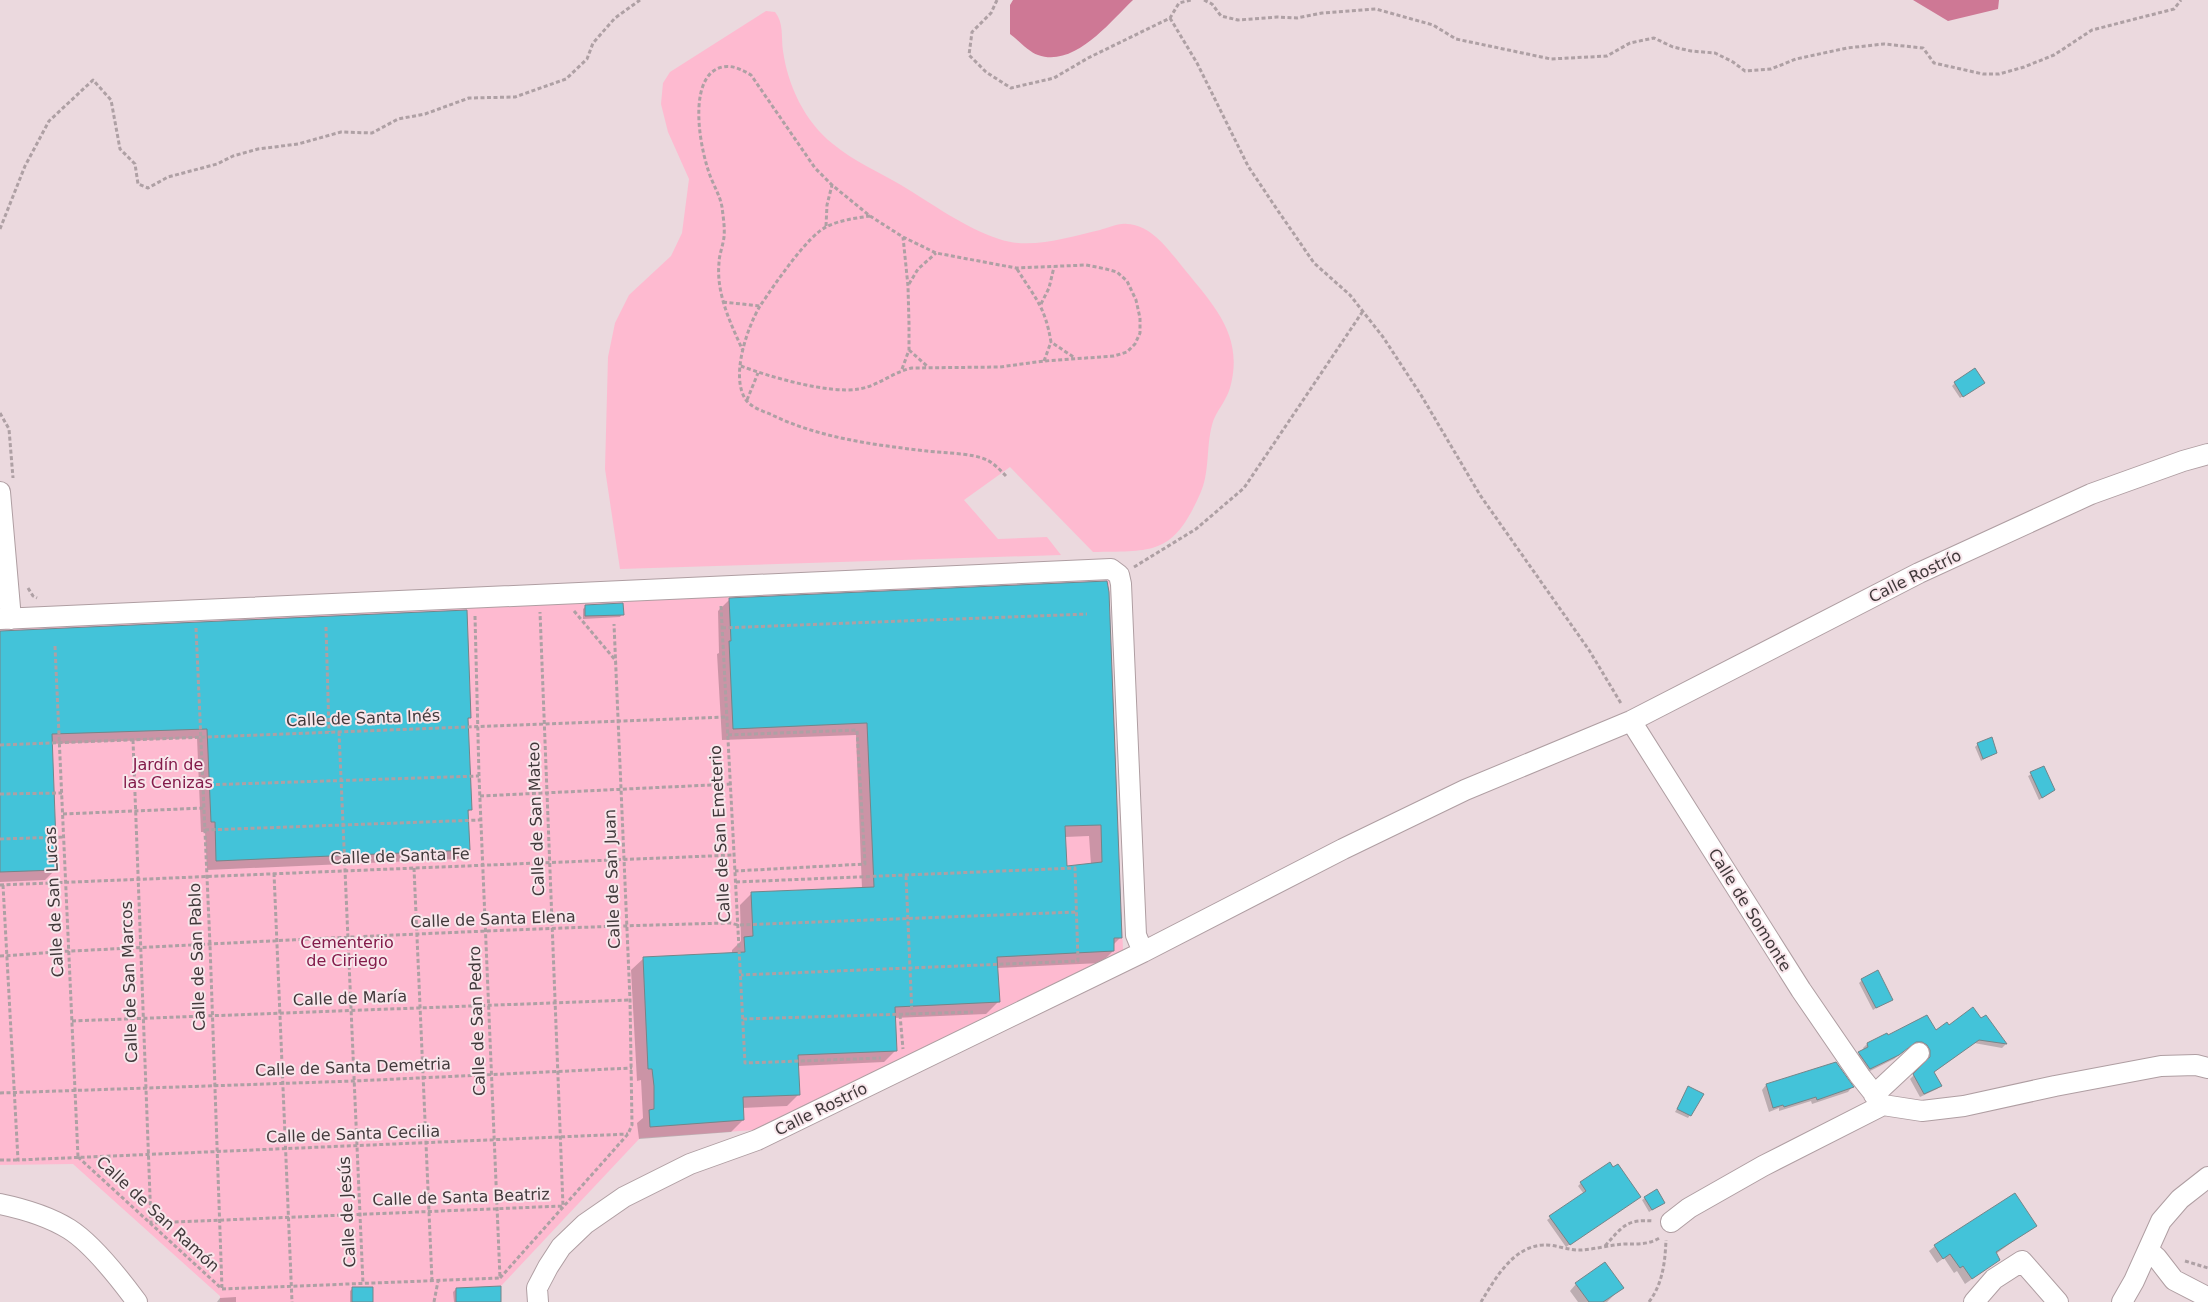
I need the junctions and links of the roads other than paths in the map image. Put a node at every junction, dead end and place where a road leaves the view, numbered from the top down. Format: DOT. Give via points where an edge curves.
graph roads {
  1 [pos="2208,454"];
  2 [pos="7,486"];
  3 [pos="5,619"];
  4 [pos="1631,721"];
  5 [pos="1143,952"];
  6 [pos="1919,1052"];
  7 [pos="2208,1068"];
  8 [pos="1879,1100"];
  9 [pos="2208,1177"];
  10 [pos="0,1204"];
  11 [pos="1671,1222"];
  12 [pos="2148,1250"];
  13 [pos="2205,1296"];
  14 [pos="137,1302"];
  15 [pos="538,1302"];
  16 [pos="1974,1302"];
  17 [pos="2058,1302"];
  18 [pos="2122,1302"];
  1 -- 4 [label="street, Calle Rostrío" via="2091,494 1919,573"];
  2 -- 3 [label="street"];
  3 -- 5 [label="street" via="1111,569 1121,584 1136,935"];
  4 -- 5 [label="street, Calle Rostrío" via="1465,790"];
  4 -- 8 [label="street, Calle de Somonte" via="1801,990"];
  5 -- 15 [label="street, Calle Rostrío" via="757,1140 690,1164 624,1197 584,1224 561,1247 537,1288"];
  6 -- 8 [label="street"];
  7 -- 8 [label="street" via="2161,1066 1964,1106 1922,1111"];
  8 -- 11 [label="street" via="1689,1208"];
  9 -- 12 [label="street" via="2180,1199 2161,1221"];
  10 -- 14 [label="street" via="47,1218 70,1229"];
  12 -- 13 [label="street" via="2174,1280"];
  12 -- 18 [label="street"];
  16 -- 17 [label="street" via="1994,1279 2022,1261"];
}
